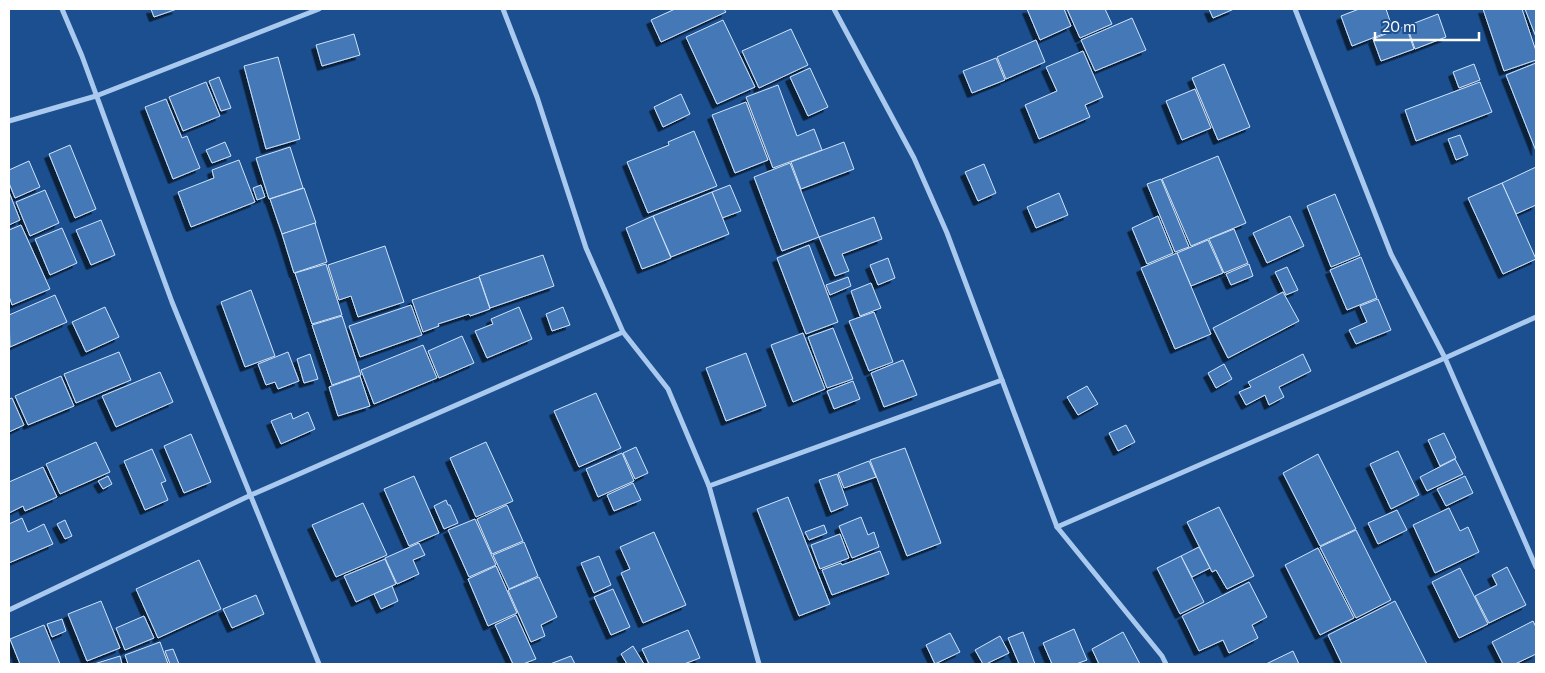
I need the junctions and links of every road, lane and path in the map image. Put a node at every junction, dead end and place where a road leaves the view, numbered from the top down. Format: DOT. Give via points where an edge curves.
graph roads {
  1 [pos="62,9"];
  2 [pos="318,9"];
  3 [pos="503,9"];
  4 [pos="834,9"];
  5 [pos="1295,9"];
  6 [pos="96,96"];
  7 [pos="9,121"];
  8 [pos="1536,316"];
  9 [pos="623,332"];
  10 [pos="1445,358"];
  11 [pos="1002,380"];
  12 [pos="709,486"];
  13 [pos="251,495"];
  14 [pos="1057,527"];
  15 [pos="1536,567"];
  16 [pos="9,610"];
  17 [pos="319,664"];
  18 [pos="759,664"];
  19 [pos="1166,664"];
  1 -- 6 [label="street"];
  2 -- 6 [label="street"];
  3 -- 9 [label="street" via="537,97 586,248"];
  4 -- 11 [label="street" via="914,158 947,234"];
  5 -- 10 [label="street" via="1392,254"];
  6 -- 7 [label="street"];
  6 -- 13 [label="street" via="172,302"];
  8 -- 10 [label="street"];
  9 -- 12 [label="street" via="668,390"];
  9 -- 13 [label="street"];
  10 -- 14 [label="street"];
  10 -- 15 [label="street"];
  11 -- 12 [label="street"];
  11 -- 14 [label="street"];
  12 -- 18 [label="street"];
  13 -- 16 [label="street"];
  13 -- 17 [label="street"];
  14 -- 19 [label="street"];
}
